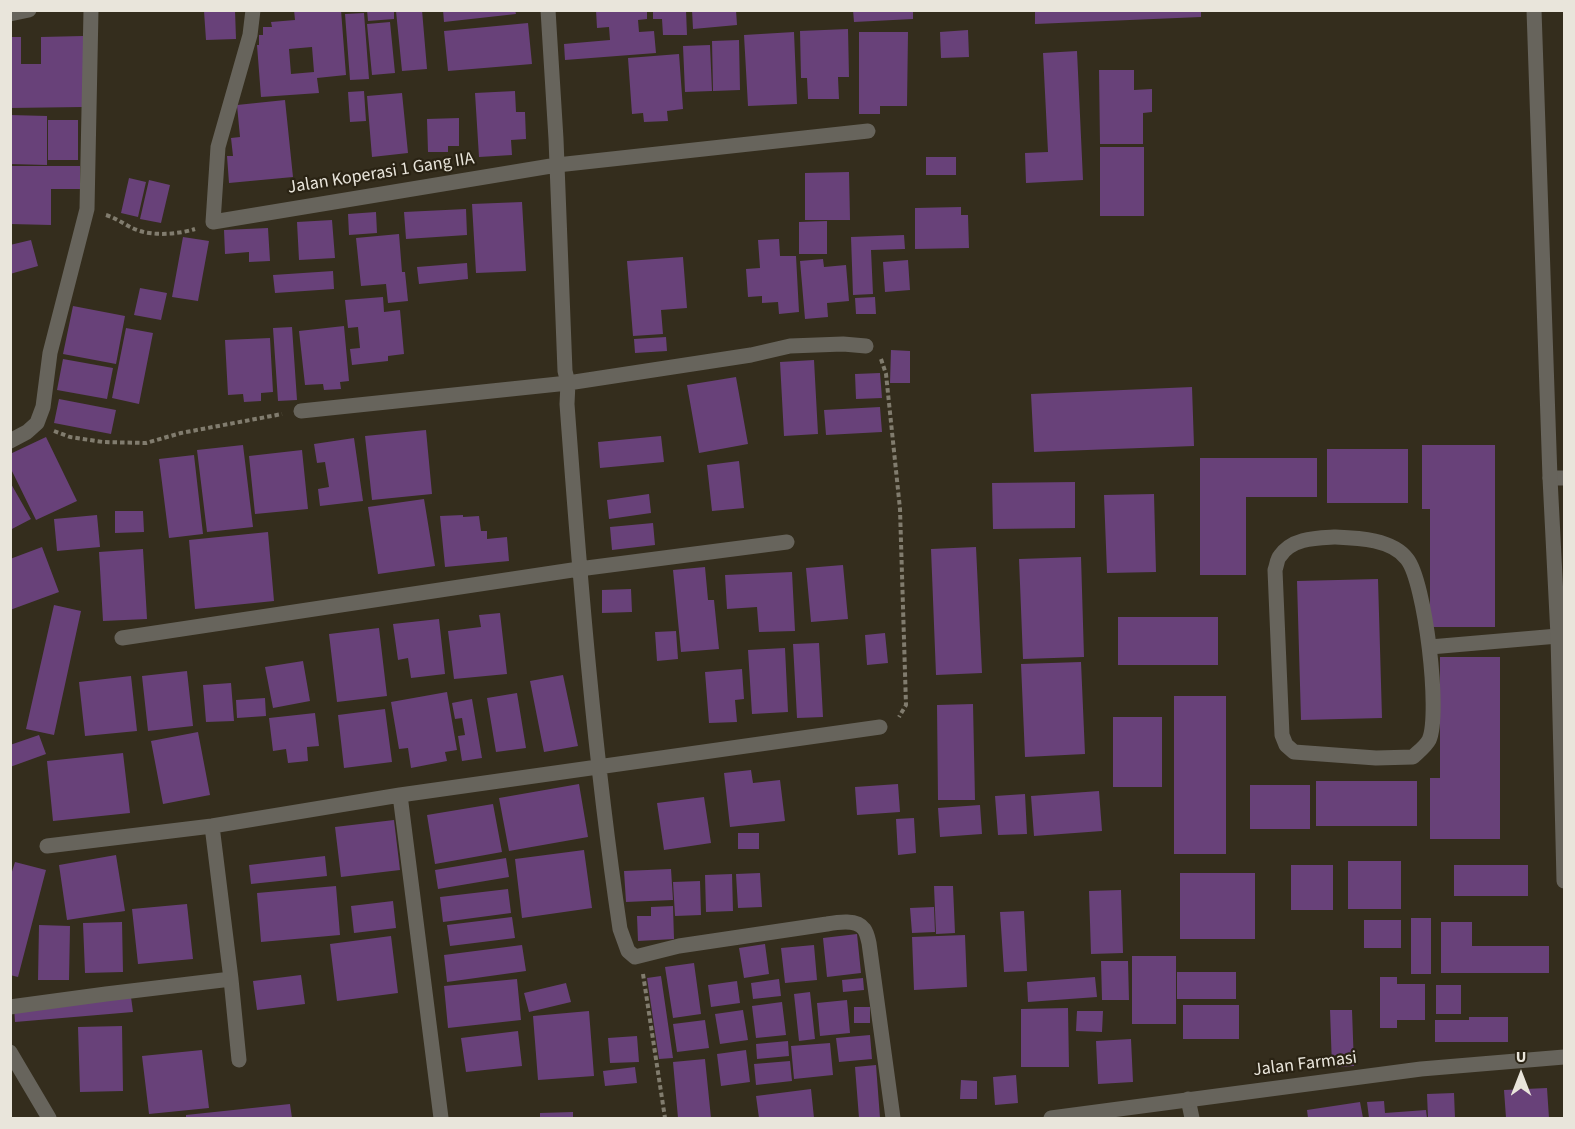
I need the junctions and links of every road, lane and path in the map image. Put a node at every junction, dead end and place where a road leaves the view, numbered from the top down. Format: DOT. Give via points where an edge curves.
graph roads {
  1 [pos="29,10"];
  2 [pos="91,10"];
  3 [pos="253,10"];
  4 [pos="548,10"];
  5 [pos="1534,10"];
  6 [pos="10,14"];
  7 [pos="868,131"];
  8 [pos="557,165"];
  9 [pos="87,209"];
  10 [pos="213,222"];
  11 [pos="866,346"];
  12 [pos="568,383"];
  13 [pos="301,411"];
  14 [pos="37,423"];
  15 [pos="10,441"];
  16 [pos="1557,478"];
  17 [pos="787,542"];
  18 [pos="579,569"];
  19 [pos="1558,636"];
  20 [pos="122,638"];
  21 [pos="1430,647"];
  22 [pos="880,727"];
  23 [pos="598,766"];
  24 [pos="1564,769"];
  25 [pos="400,795"];
  26 [pos="1564,802"];
  27 [pos="212,825"];
  28 [pos="47,846"];
  29 [pos="1564,880"];
  30 [pos="640,956"];
  31 [pos="231,979"];
  32 [pos="10,1007"];
  33 [pos="10,1052"];
  34 [pos="1564,1057"];
  35 [pos="239,1060"];
  36 [pos="1188,1099"];
  37 [pos="1098,1116"];
  38 [pos="49,1119"];
  39 [pos="441,1119"];
  40 [pos="665,1119"];
  41 [pos="893,1119"];
  42 [pos="1051,1119"];
  43 [pos="1192,1119"];
  1 -- 6 [label="street"];
  2 -- 9 [label="street"];
  3 -- 10 [label="street" via="250,35 218,147"];
  4 -- 8 [label="street"];
  5 -- 16 [label="street"];
  7 -- 8 [label="street, Jalan Koperasi 1 Gang IIA"];
  8 -- 10 [label="street, Jalan Koperasi 1 Gang IIA"];
  8 -- 12 [label="street"];
  9 -- 10 [label="path" via="118,218 141,231 175,234"];
  9 -- 14 [label="street" via="50,353"];
  11 -- 12 [label="street" via="790,346"];
  11 -- 22 [label="path" via="879,355 886,374 900,509 906,705 897,721"];
  12 -- 13 [label="street"];
  12 -- 18 [label="street"];
  13 -- 14 [label="path" via="146,443 70,437"];
  14 -- 15 [label="street"];
  16 -- 19 [label="street"];
  17 -- 18 [label="street"];
  18 -- 20 [label="street"];
  18 -- 23 [label="street"];
  19 -- 21 [label="street"];
  19 -- 24 [label="street"];
  21 -- 21 [label="street" via="1414,572 1396,548 1364,538 1309,538 1288,547 1279,557 1275,570 1282,735 1294,752 1413,757 1429,741 1433,715"];
  22 -- 23 [label="street"];
  23 -- 25 [label="street"];
  23 -- 30 [label="street" via="620,929 628,951"];
  24 -- 26 [label="street"];
  25 -- 27 [label="street"];
  25 -- 39 [label="street"];
  26 -- 29 [label="street"];
  27 -- 28 [label="street"];
  27 -- 31 [label="street"];
  30 -- 40 [label="path"];
  30 -- 41 [label="street" via="679,946 843,922 864,929"];
  31 -- 32 [label="street"];
  31 -- 35 [label="street"];
  33 -- 38 [label="street"];
  34 -- 36 [label="street, Jalan Farmasi" via="1421,1069"];
  36 -- 37 [label="street, Jalan Farmasi"];
  36 -- 43 [label="street"];
  37 -- 42 [label="street, Jalan Farmasi"];
}
